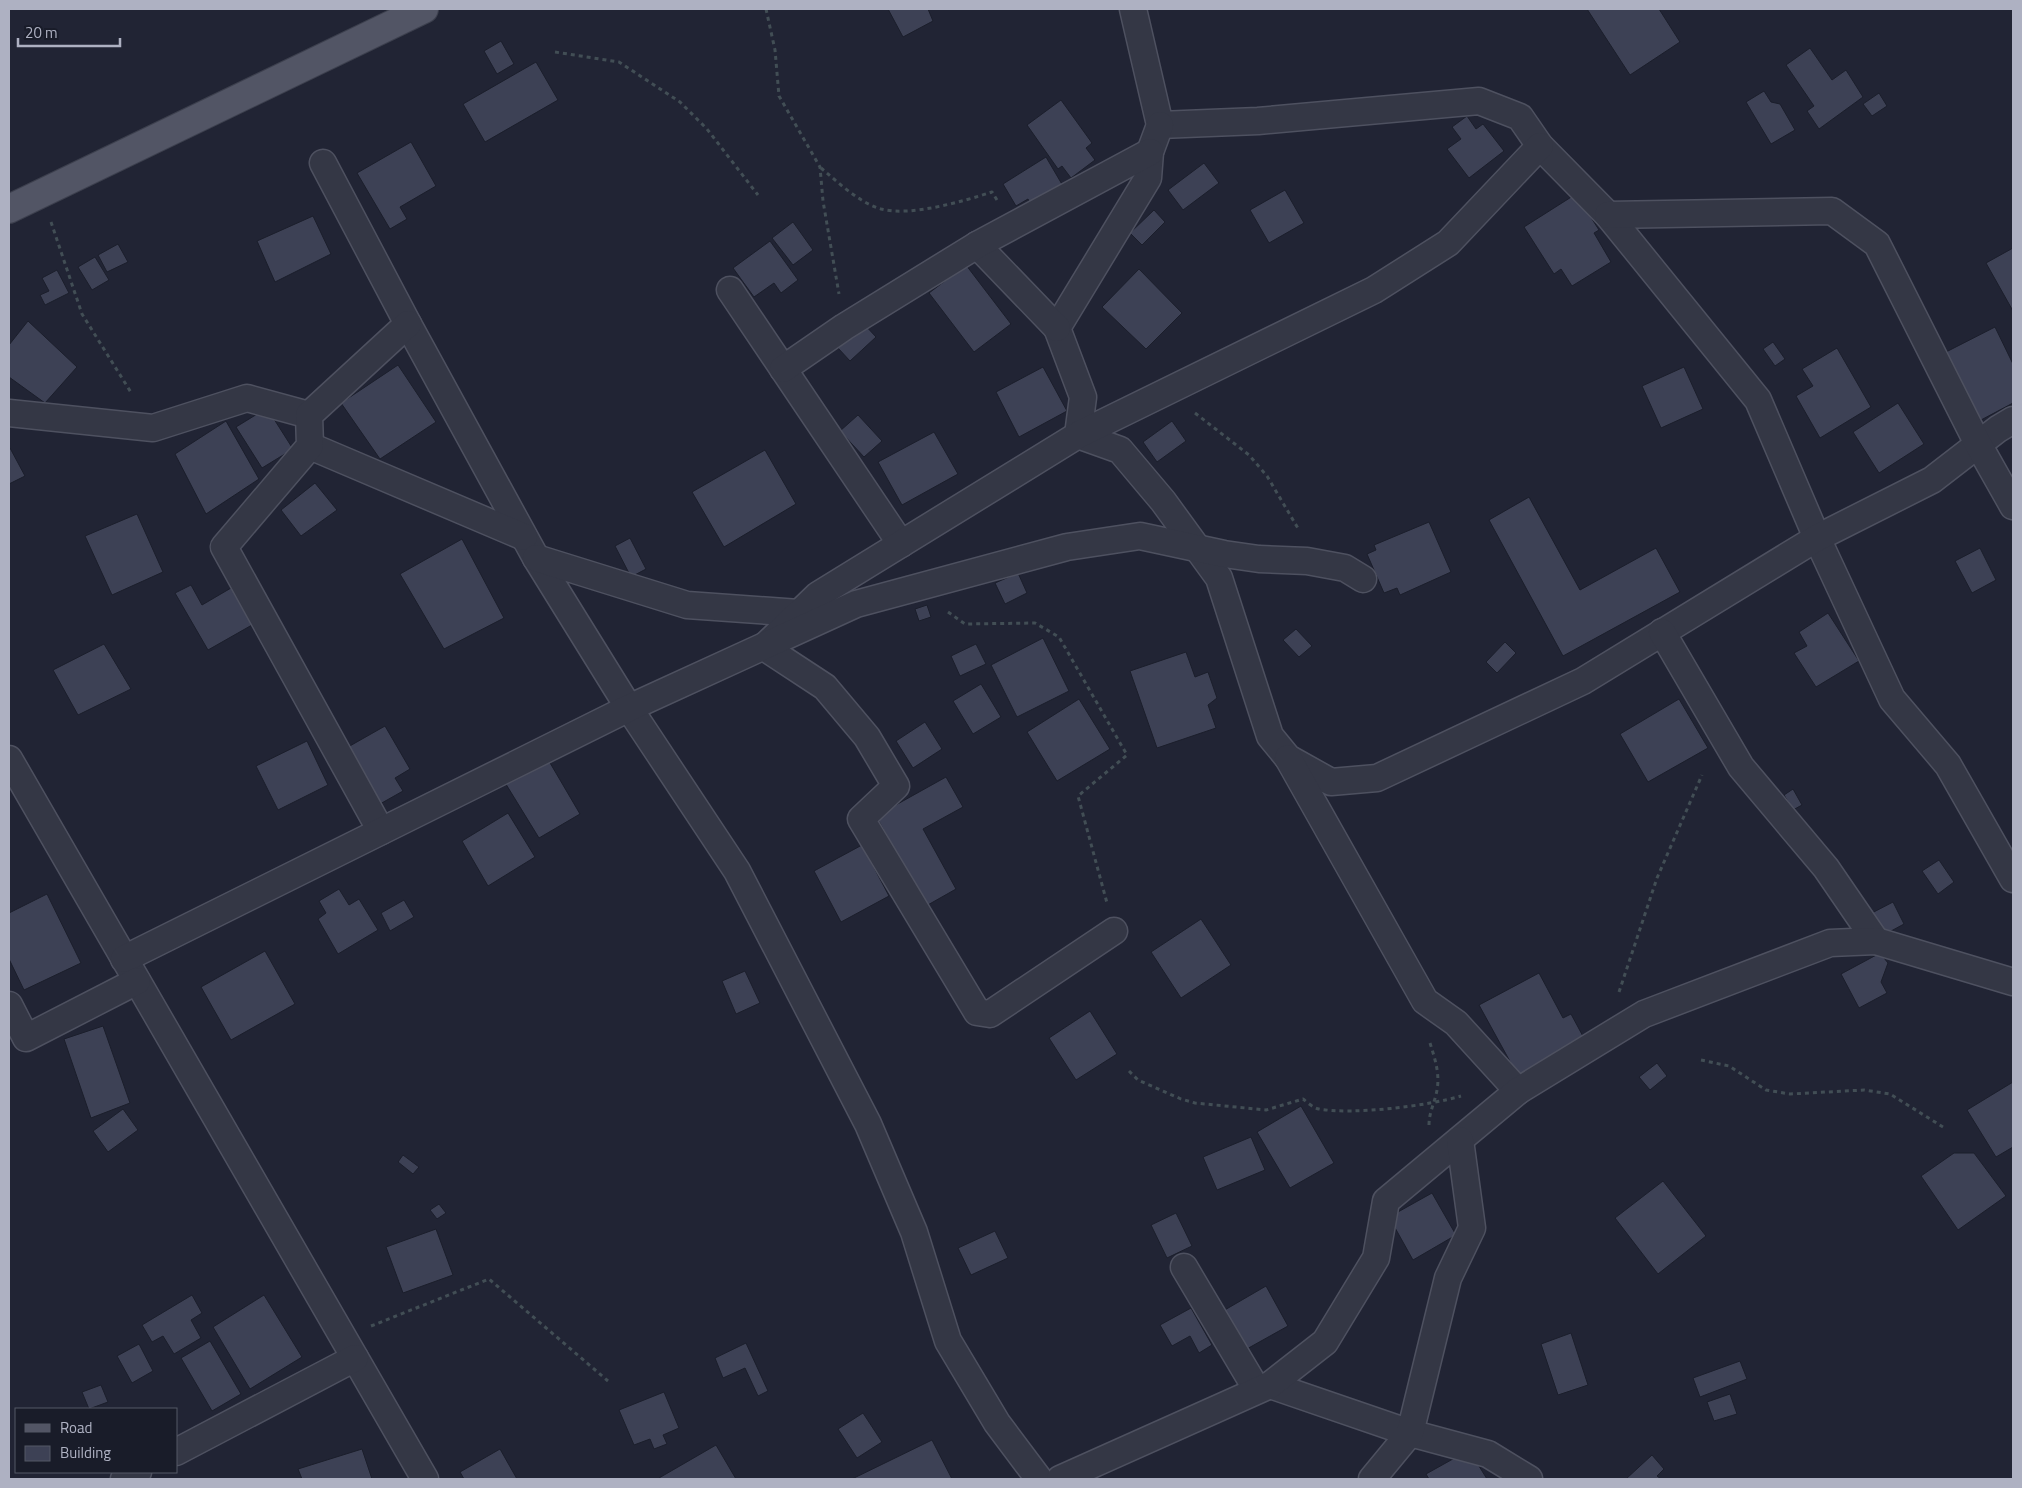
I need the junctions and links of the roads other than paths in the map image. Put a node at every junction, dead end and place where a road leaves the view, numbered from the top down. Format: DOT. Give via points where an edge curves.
graph roads {
  1 [pos="424,9"];
  2 [pos="1133,9"];
  3 [pos="1160,124"];
  4 [pos="1540,146"];
  5 [pos="1150,152"];
  6 [pos="323,163"];
  7 [pos="9,209"];
  8 [pos="1608,215"];
  9 [pos="977,245"];
  10 [pos="730,290"];
  11 [pos="408,324"];
  12 [pos="1058,328"];
  13 [pos="783,369"];
  14 [pos="9,413"];
  15 [pos="309,416"];
  16 [pos="2013,420"];
  17 [pos="1078,435"];
  18 [pos="1978,444"];
  19 [pos="310,446"];
  20 [pos="2013,506"];
  21 [pos="1817,538"];
  22 [pos="901,544"];
  23 [pos="1196,547"];
  24 [pos="530,548"];
  25 [pos="1363,579"];
  26 [pos="799,613"];
  27 [pos="1662,632"];
  28 [pos="764,647"];
  29 [pos="629,708"];
  30 [pos="1288,758"];
  31 [pos="9,759"];
  32 [pos="381,831"];
  33 [pos="2013,879"];
  34 [pos="1114,931"];
  35 [pos="1876,941"];
  36 [pos="124,959"];
  37 [pos="137,982"];
  38 [pos="2013,982"];
  39 [pos="9,1004"];
  40 [pos="1514,1086"];
  41 [pos="1460,1140"];
  42 [pos="1184,1267"];
  43 [pos="349,1348"];
  44 [pos="1263,1387"];
  45 [pos="1410,1433"];
  46 [pos="178,1451"];
  47 [pos="136,1473"];
  48 [pos="124,1479"];
  49 [pos="425,1479"];
  50 [pos="1039,1479"];
  51 [pos="1060,1479"];
  52 [pos="1372,1479"];
  53 [pos="1529,1479"];
  1 -- 7 [label="main road"];
  2 -- 3 [label="street"];
  3 -- 4 [label="street" via="1258,121 1479,101 1520,116"];
  3 -- 5 [label="street"];
  4 -- 8 [label="street"];
  4 -- 17 [label="street" via="1448,243 1374,290"];
  5 -- 9 [label="street"];
  5 -- 12 [label="street" via="1148,178"];
  6 -- 11 [label="street"];
  8 -- 18 [label="street" via="1832,212 1877,244"];
  8 -- 21 [label="street" via="1758,400"];
  9 -- 12 [label="street"];
  9 -- 13 [label="street" via="844,327"];
  10 -- 13 [label="street"];
  11 -- 15 [label="street"];
  11 -- 24 [label="street"];
  12 -- 17 [label="street" via="1083,397"];
  13 -- 22 [label="street"];
  14 -- 15 [label="street" via="153,428 247,398"];
  15 -- 19 [label="street"];
  16 -- 18 [label="street"];
  17 -- 22 [label="street"];
  17 -- 23 [label="street" via="1120,450"];
  18 -- 20 [label="street"];
  18 -- 21 [label="street" via="1932,480"];
  19 -- 24 [label="street"];
  19 -- 32 [label="street" via="224,547"];
  21 -- 27 [label="street"];
  21 -- 33 [label="street" via="1892,699 1948,766"];
  22 -- 26 [label="street" via="818,595"];
  23 -- 25 [label="street" via="1259,559 1345,568"];
  23 -- 28 [label="street" via="1140,536 1067,547 856,604"];
  23 -- 30 [label="street" via="1219,578 1270,736"];
  24 -- 26 [label="street" via="687,605"];
  24 -- 29 [label="street"];
  26 -- 28 [label="street"];
  27 -- 30 [label="street" via="1583,681 1377,778 1331,782"];
  27 -- 35 [label="street" via="1741,767 1826,868"];
  28 -- 29 [label="street"];
  28 -- 34 [label="street" via="824,687 867,738 896,786 861,819 977,1012 990,1014"];
  29 -- 32 [label="street"];
  29 -- 50 [label="street" via="738,871 868,1124 914,1232 948,1341 996,1423"];
  30 -- 40 [label="street" via="1425,1001 1456,1023"];
  31 -- 36 [label="street"];
  32 -- 36 [label="street"];
  35 -- 38 [label="street"];
  35 -- 40 [label="street" via="1830,943 1644,1014"];
  36 -- 37 [label="street"];
  37 -- 39 [label="street" via="26,1038"];
  37 -- 43 [label="street"];
  40 -- 41 [label="street"];
  41 -- 44 [label="street" via="1386,1201 1376,1258 1325,1342"];
  41 -- 45 [label="street" via="1472,1228 1448,1278"];
  42 -- 44 [label="street"];
  43 -- 46 [label="street"];
  43 -- 49 [label="street"];
  44 -- 45 [label="street"];
  44 -- 51 [label="street"];
  45 -- 52 [label="street"];
  45 -- 53 [label="street" via="1488,1454"];
  47 -- 48 [label="street"];
}
